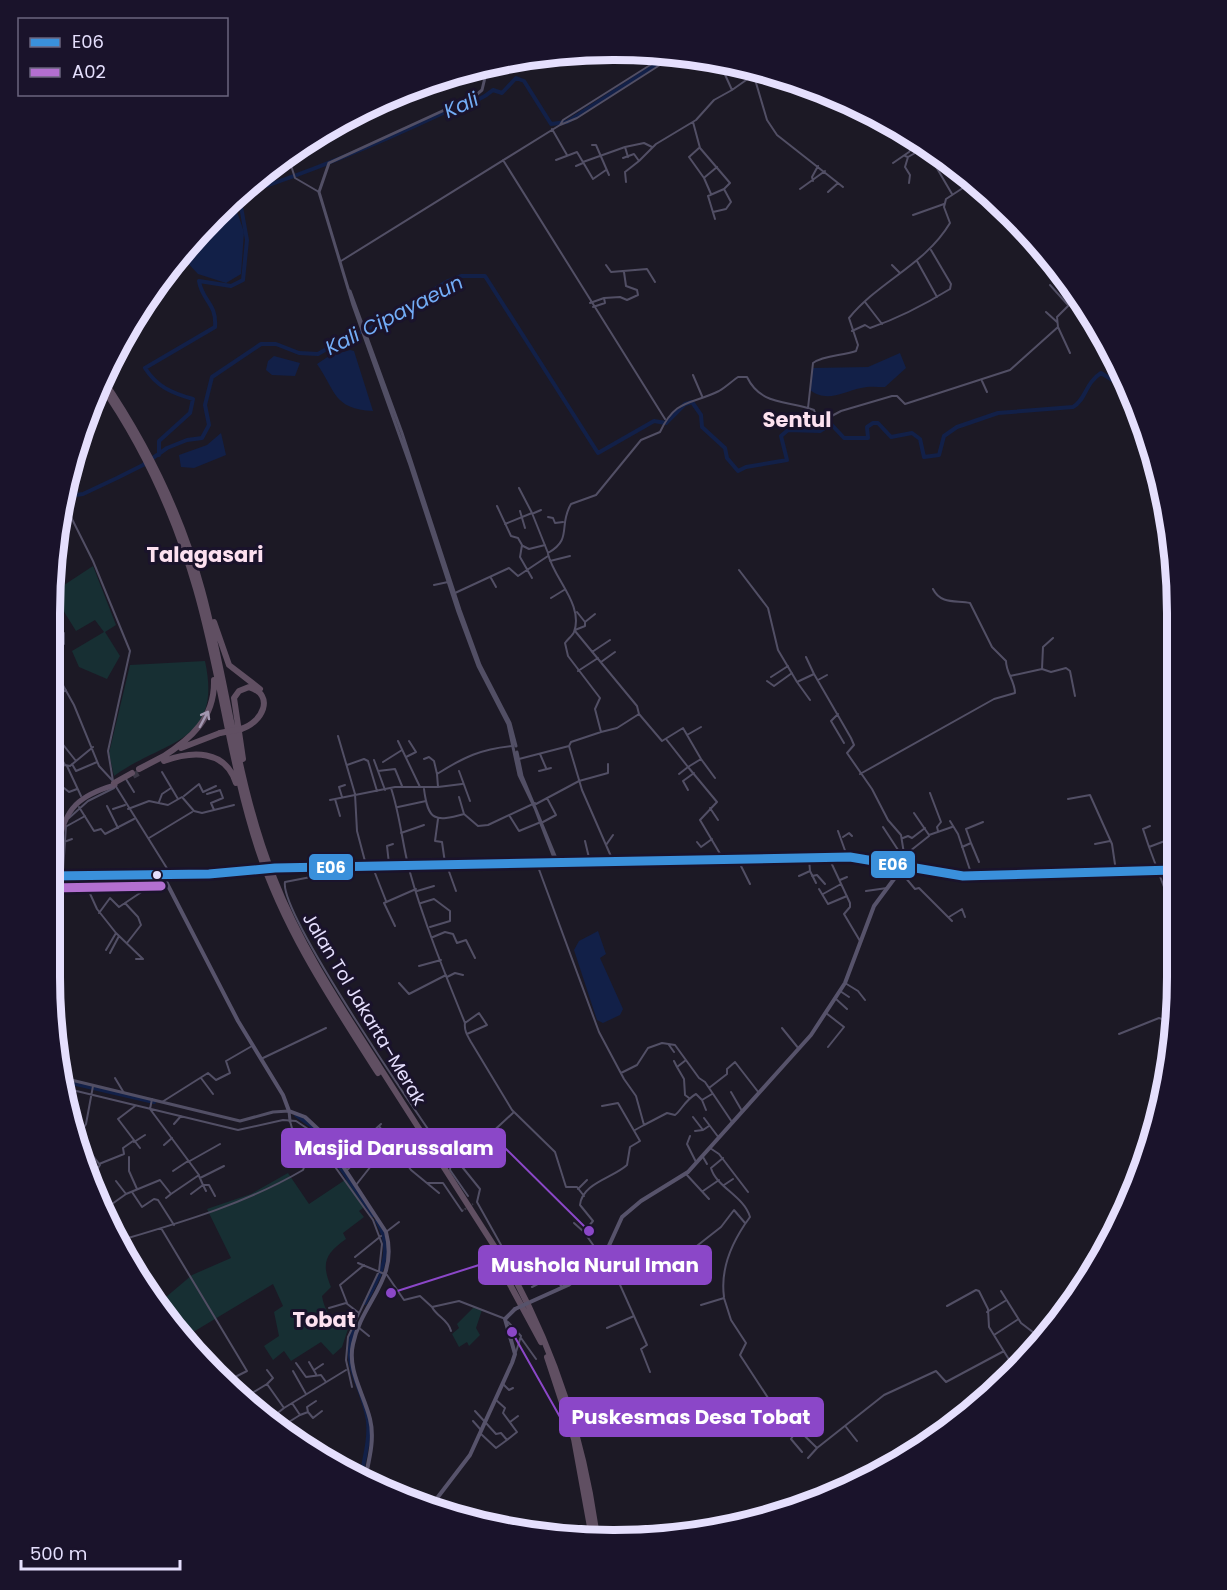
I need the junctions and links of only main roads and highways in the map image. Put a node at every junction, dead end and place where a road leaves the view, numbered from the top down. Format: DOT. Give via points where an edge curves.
graph roads {
  1 [pos="108,388"];
  2 [pos="106,393"];
  3 [pos="151,461"];
  4 [pos="200,591"];
  5 [pos="241,731"];
  6 [pos="163,759"];
  7 [pos="139,771"];
  8 [pos="114,784"];
  9 [pos="250,803"];
  10 [pos="251,826"];
  11 [pos="903,866"];
  12 [pos="61,869"];
  13 [pos="1167,870"];
  14 [pos="161,872"];
  15 [pos="213,872"];
  16 [pos="95,874"];
  17 [pos="366,1472"];
  18 [pos="435,1501"];
  19 [pos="591,1529"];
  20 [pos="596,1530"];
  1 -- 3 [label="highway, Jalan Tol Jakarta–Merak"];
  2 -- 3 [label="highway, Jalan Tol Jakarta–Merak"];
  3 -- 4 [label="highway, Jalan Tol Jakarta–Merak"];
  4 -- 5 [label="highway" via="229,665 255,684 265,697 261,720"];
  6 -- 4 [label="highway, one-way" via="198,730 212,701 214,680"];
  4 -- 9 [label="highway, Jalan Tol Jakarta–Merak"];
  4 -- 10 [label="highway, Jalan Tol Jakarta–Merak"];
  5 -- 6 [label="highway, bridge" via="220,734"];
  5 -- 9 [label="highway" via="256,723 262,714 262,699 249,687 239,691 234,701"];
  6 -- 7 [label="highway"];
  6 -- 10 [label="highway" via="199,753 221,762 233,776"];
  8 -- 8 [label="highway" via="132,774 126,779"];
  8 -- 12 [label="highway" via="78,805 64,819"];
  9 -- 20 [label="highway, Jalan Tol Jakarta–Merak" via="273,876 318,969 514,1277 533,1315 561,1378 579,1437"];
  10 -- 19 [label="highway, Jalan Tol Jakarta–Merak" via="284,915 315,974 464,1205 530,1317 566,1411"];
  11 -- 13 [label="highway" via="972,876"];
  11 -- 15 [label="highway, bridge" via="829,858"];
  11 -- 18 [label="main road, bridge" via="872,912 836,999 799,1049 686,1174 626,1213 616,1226 603,1259 563,1288 515,1309 505,1319 515,1354 470,1455"];
  12 -- 16 [label="highway"];
  12 -- 16 [label="highway" via="82,876"];
  14 -- 15 [label="highway"];
  14 -- 15 [label="highway"];
  14 -- 16 [label="highway"];
  14 -- 17 [label="main road" via="290,1112 310,1121 386,1232 389,1250 383,1273 358,1327 350,1368 370,1422"];
}
